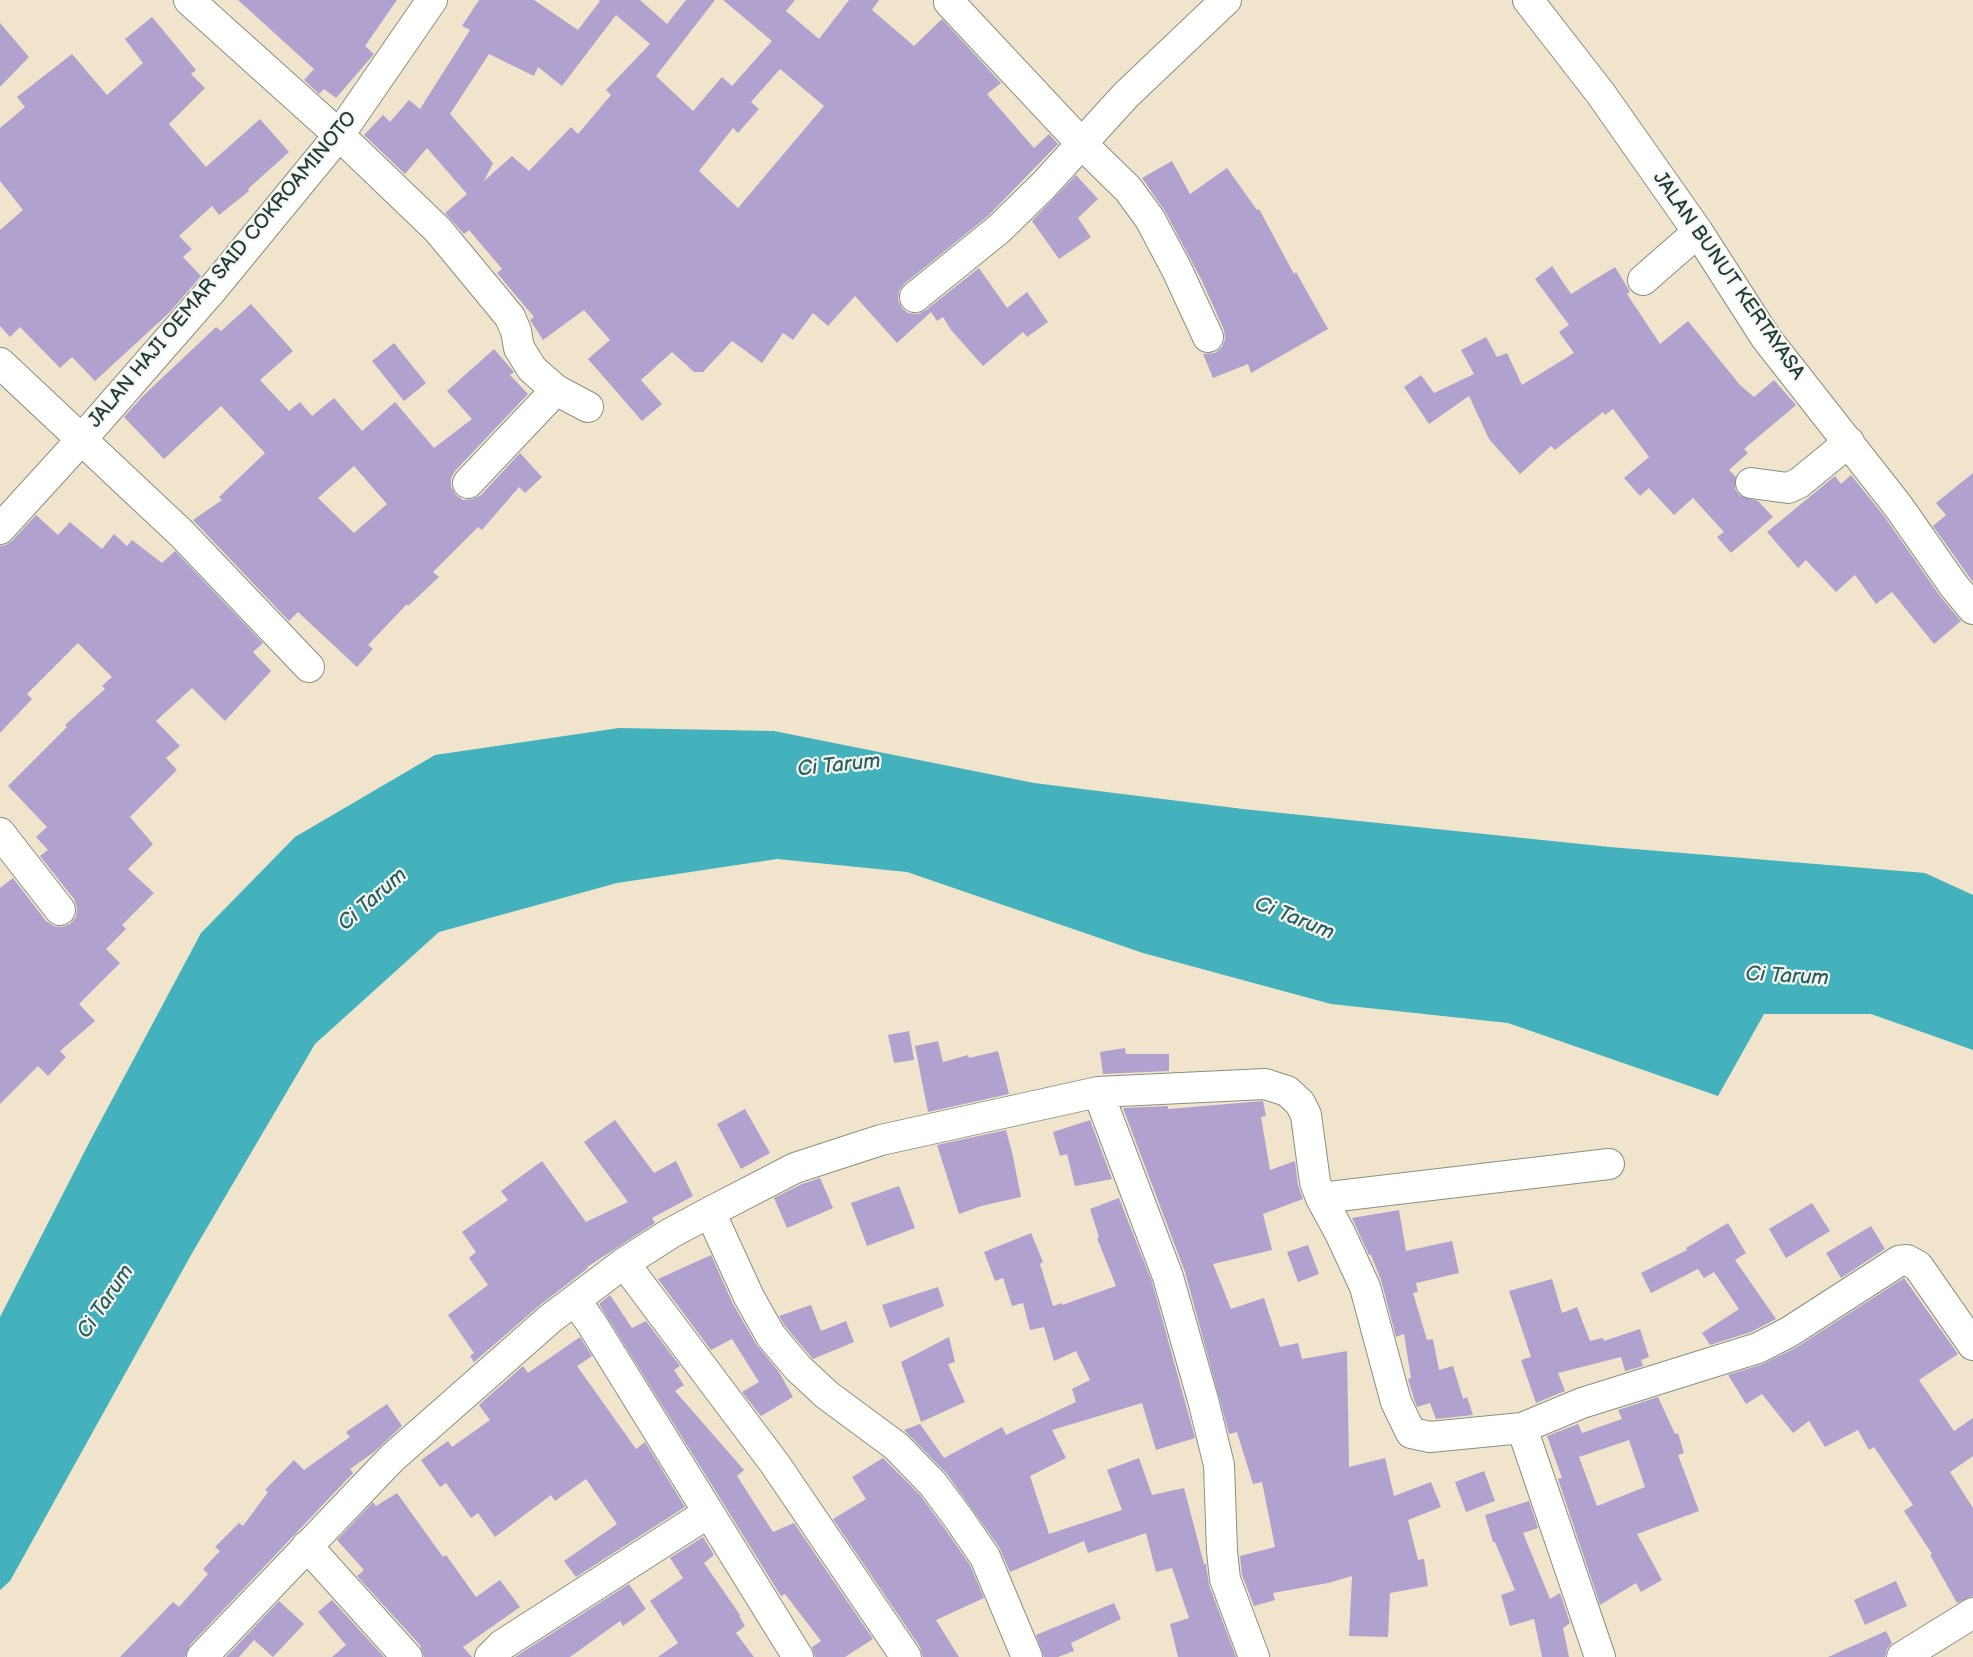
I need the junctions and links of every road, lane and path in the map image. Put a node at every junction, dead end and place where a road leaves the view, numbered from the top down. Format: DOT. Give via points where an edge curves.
graph roads {
  1 [pos="189,0"];
  2 [pos="432,0"];
  3 [pos="1528,0"];
  4 [pos="949,2"];
  5 [pos="1215,4"];
  6 [pos="339,135"];
  7 [pos="1082,144"];
  8 [pos="1698,232"];
  9 [pos="1643,280"];
  10 [pos="915,297"];
  11 [pos="1208,337"];
  12 [pos="0,363"];
  13 [pos="556,390"];
  14 [pos="588,407"];
  15 [pos="81,440"];
  16 [pos="1849,442"];
  17 [pos="468,483"];
  18 [pos="1751,483"];
  19 [pos="0,529"];
  20 [pos="1973,609"];
  21 [pos="309,667"];
  22 [pos="0,832"];
  23 [pos="60,910"];
  24 [pos="1098,1092"];
  25 [pos="1609,1164"];
  26 [pos="1321,1198"];
  27 [pos="710,1212"];
  28 [pos="624,1263"];
  29 [pos="575,1300"];
  30 [pos="1973,1345"];
  31 [pos="1522,1428"];
  32 [pos="708,1513"];
  33 [pos="307,1546"];
  34 [pos="1973,1613"];
  35 [pos="202,1657"];
  36 [pos="406,1657"];
  37 [pos="490,1657"];
  38 [pos="798,1657"];
  39 [pos="906,1657"];
  40 [pos="1027,1657"];
  41 [pos="1254,1657"];
  42 [pos="1600,1657"];
  43 [pos="1902,1657"];
  1 -- 6 [label="street"];
  2 -- 6 [label="street, JALAN HAJI OEMAR SAID COKROAMINOTO"];
  3 -- 8 [label="street, JALAN BUNUT KERTAYASA" via="1601,94"];
  4 -- 7 [label="street"];
  5 -- 7 [label="street"];
  6 -- 13 [label="street" via="438,230 467,264 510,317 519,348 532,369"];
  6 -- 15 [label="street, JALAN HAJI OEMAR SAID COKROAMINOTO" via="211,291"];
  7 -- 10 [label="street" via="999,229"];
  7 -- 11 [label="street" via="1128,189 1150,219"];
  8 -- 9 [label="street"];
  8 -- 16 [label="street, JALAN BUNUT KERTAYASA" via="1766,338"];
  12 -- 15 [label="street"];
  13 -- 14 [label="street"];
  13 -- 17 [label="street"];
  15 -- 19 [label="street, JALAN HAJI OEMAR SAID COKROAMINOTO"];
  15 -- 21 [label="street" via="181,533"];
  16 -- 18 [label="street" via="1788,488"];
  16 -- 20 [label="street, JALAN BUNUT KERTAYASA"];
  22 -- 23 [label="street"];
  24 -- 26 [label="street" via="1265,1084 1287,1091 1300,1102 1306,1114 1309,1148"];
  24 -- 27 [label="street" via="881,1140 795,1168"];
  24 -- 41 [label="street" via="1168,1277 1203,1400 1219,1465 1225,1579"];
  25 -- 26 [label="street"];
  26 -- 31 [label="street" via="1365,1287 1396,1402 1412,1433 1430,1437"];
  27 -- 28 [label="street"];
  27 -- 40 [label="street" via="771,1336 827,1395 896,1446 933,1484 959,1519 985,1557"];
  28 -- 29 [label="street"];
  28 -- 39 [label="street" via="775,1464"];
  29 -- 32 [label="street"];
  29 -- 33 [label="street" via="392,1458"];
  30 -- 31 [label="street" via="1918,1266 1907,1260 1899,1261 1758,1348 1582,1403"];
  31 -- 42 [label="street"];
  32 -- 37 [label="street" via="502,1645"];
  32 -- 38 [label="street"];
  33 -- 35 [label="street"];
  33 -- 36 [label="street"];
  34 -- 43 [label="street"];
}
